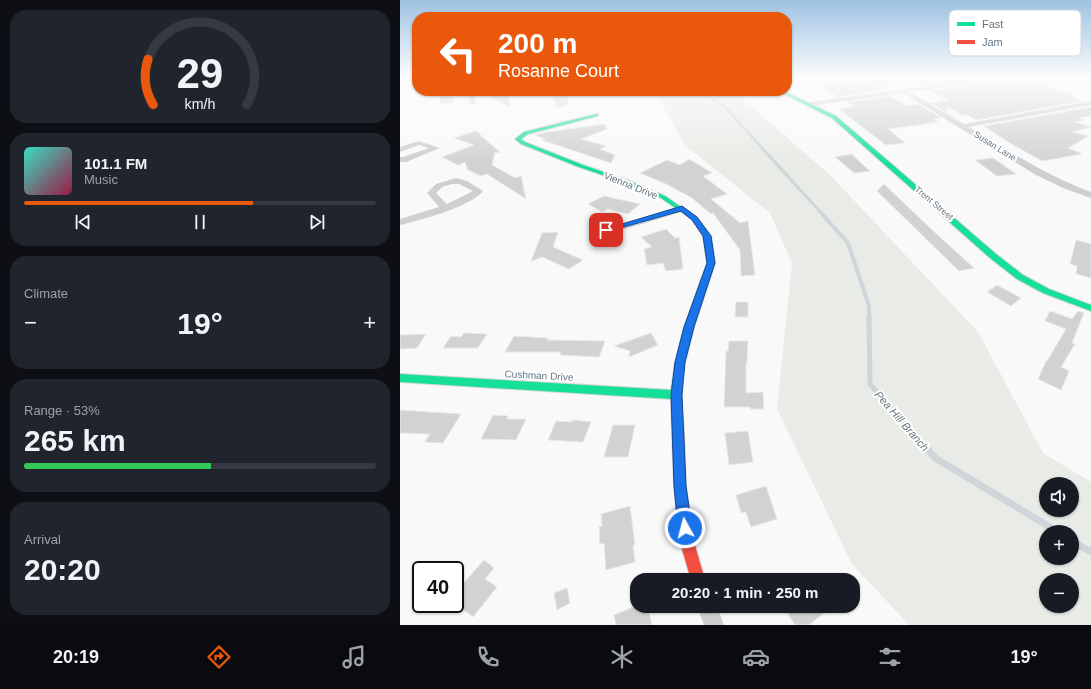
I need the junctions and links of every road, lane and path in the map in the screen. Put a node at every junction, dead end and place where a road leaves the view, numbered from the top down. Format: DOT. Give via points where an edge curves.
graph roads {
  1 [pos="813,106"];
  2 [pos="930,106"];
  3 [pos="1074,106"];
  4 [pos="596,115"];
  5 [pos="964,126"];
  6 [pos="400,150"];
  7 [pos="400,159"];
  8 [pos="1091,195"];
  9 [pos="445,208"];
  10 [pos="682,208"];
  11 [pos="400,222"];
  12 [pos="594,233"];
  13 [pos="1091,308"];
  14 [pos="400,378"];
  15 [pos="676,395"];
  16 [pos="696,573"];
  17 [pos="710,613"];
  18 [pos="714,625"];
  1 -- 13 [label="street, Trent Street" via="834,117 1020,277 1046,291"];
  2 -- 5 [label="street, Susan Lane"];
  3 -- 5 [label="street"];
  4 -- 10 [label="street, Vienna Drive" via="526,133 518,139 561,158 631,183"];
  5 -- 8 [label="street, Susan Lane" via="1039,173"];
  6 -- 7 [label="street" via="418,143 436,148"];
  9 -- 9 [label="street" via="431,193 436,187 459,180 479,191 477,195"];
  9 -- 11 [label="street"];
  10 -- 12 [label="street"];
  10 -- 15 [label="street, Vienna Drive" via="695,219 707,236 711,263 689,327 680,362"];
  14 -- 15 [label="street, Cushman Drive"];
  15 -- 16 [label="street, Vienna Drive" via="680,486 687,542"];
  17 -- 18 [label="street"];
}
